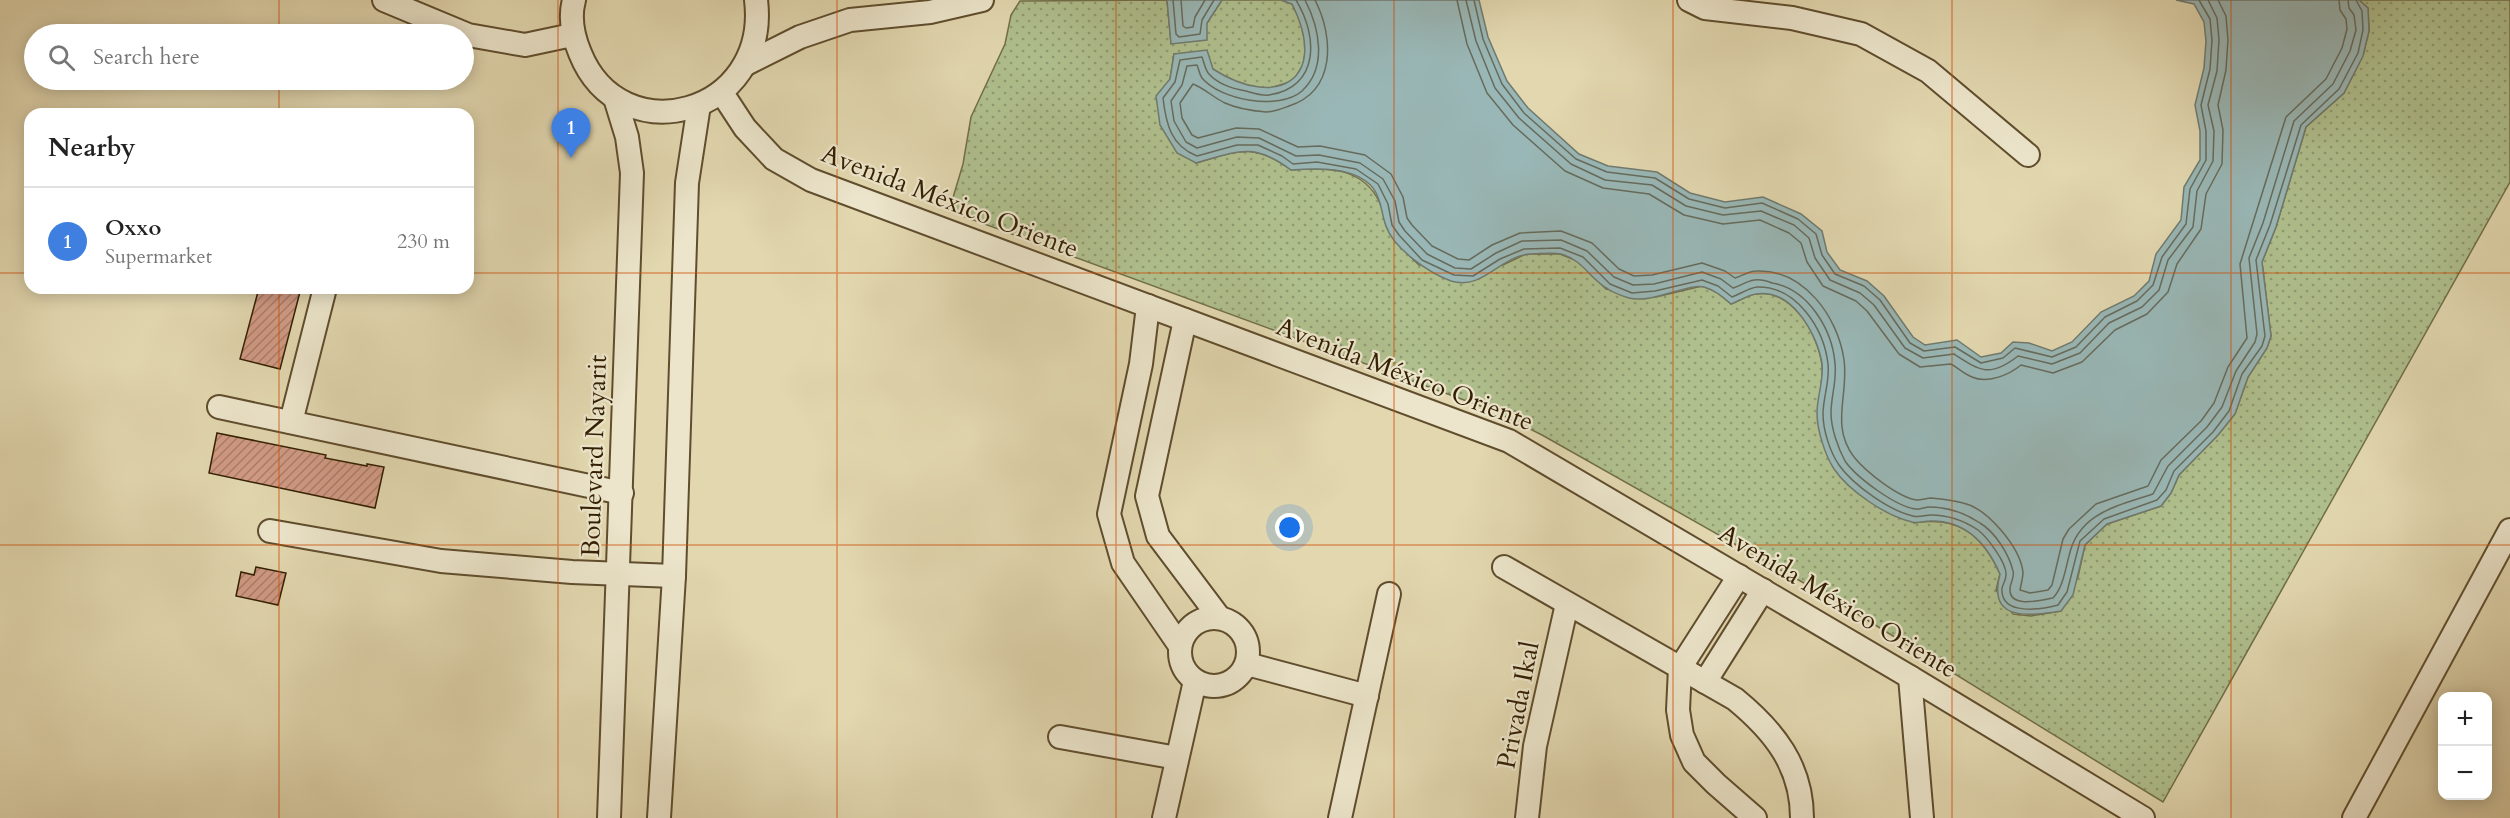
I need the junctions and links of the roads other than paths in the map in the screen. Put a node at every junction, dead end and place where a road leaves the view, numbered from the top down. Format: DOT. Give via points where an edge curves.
graph roads {
  1 [pos="384,0"];
  2 [pos="574,0"];
  3 [pos="756,0"];
  4 [pos="982,0"];
  5 [pos="1689,0"];
  6 [pos="442,24"];
  7 [pos="572,34"];
  8 [pos="474,36"];
  9 [pos="746,64"];
  10 [pos="722,93"];
  11 [pos="615,98"];
  12 [pos="699,105"];
  13 [pos="2028,155"];
  14 [pos="323,294"];
  15 [pos="1148,306"];
  16 [pos="1185,320"];
  17 [pos="219,407"];
  18 [pos="291,422"];
  19 [pos="622,492"];
  20 [pos="2510,530"];
  21 [pos="270,531"];
  22 [pos="1504,567"];
  23 [pos="619,573"];
  24 [pos="674,576"];
  25 [pos="1739,576"];
  26 [pos="1763,590"];
  27 [pos="1389,594"];
  28 [pos="1567,604"];
  29 [pos="1219,617"];
  30 [pos="1179,646"];
  31 [pos="1247,664"];
  32 [pos="1680,668"];
  33 [pos="1910,676"];
  34 [pos="1195,681"];
  35 [pos="1706,682"];
  36 [pos="1367,696"];
  37 [pos="1060,737"];
  38 [pos="1178,758"];
  39 [pos="609,818"];
  40 [pos="659,818"];
  41 [pos="1164,818"];
  42 [pos="1340,818"];
  43 [pos="1527,818"];
  44 [pos="1755,818"];
  45 [pos="1802,818"];
  46 [pos="1922,818"];
  47 [pos="2143,818"];
  48 [pos="2354,818"];
  1 -- 6 [label="street"];
  2 -- 7 [label="street"];
  3 -- 9 [label="street" via="755,42"];
  4 -- 9 [label="street" via="930,12 850,20 800,37"];
  5 -- 13 [label="street" via="1705,8 1792,18 1861,34 1928,70"];
  7 -- 8 [label="street" via="525,45"];
  7 -- 11 [label="street" via="587,71"];
  9 -- 10 [label="street"];
  10 -- 12 [label="street"];
  10 -- 15 [label="street, Avenida México Oriente" via="745,128 774,159 811,180"];
  11 -- 12 [label="street" via="642,110 671,112"];
  11 -- 19 [label="street, Boulevard Nayarit" via="627,137 632,173"];
  12 -- 24 [label="street" via="687,183"];
  14 -- 18 [label="street"];
  15 -- 16 [label="street, Avenida México Oriente"];
  15 -- 30 [label="street" via="1141,364 1109,514 1123,563"];
  16 -- 25 [label="street, Avenida México Oriente" via="1509,441"];
  16 -- 29 [label="street" via="1147,496 1158,536"];
  17 -- 18 [label="street"];
  18 -- 19 [label="street"];
  19 -- 23 [label="street, Boulevard Nayarit"];
  20 -- 48 [label="street"];
  21 -- 23 [label="street" via="441,561"];
  22 -- 28 [label="street"];
  23 -- 24 [label="street"];
  23 -- 39 [label="street, Boulevard Nayarit"];
  24 -- 40 [label="street"];
  25 -- 26 [label="street, Avenida México Oriente"];
  25 -- 32 [label="street"];
  26 -- 33 [label="street, Avenida México Oriente"];
  26 -- 35 [label="street"];
  27 -- 36 [label="street"];
  28 -- 32 [label="street"];
  28 -- 43 [label="street, Privada Ikal" via="1535,746"];
  29 -- 30 [label="street" via="1202,619 1187,629"];
  29 -- 31 [label="street" via="1238,626 1248,643"];
  30 -- 34 [label="street" via="1182,666"];
  31 -- 34 [label="street" via="1234,680 1215,687"];
  31 -- 36 [label="street"];
  32 -- 35 [label="street"];
  32 -- 44 [label="street" via="1679,718 1694,762"];
  33 -- 46 [label="street"];
  33 -- 47 [label="street, Avenida México Oriente"];
  34 -- 38 [label="street"];
  35 -- 45 [label="street" via="1763,722 1793,769"];
  36 -- 42 [label="street"];
  37 -- 38 [label="street"];
  38 -- 41 [label="street"];
}
